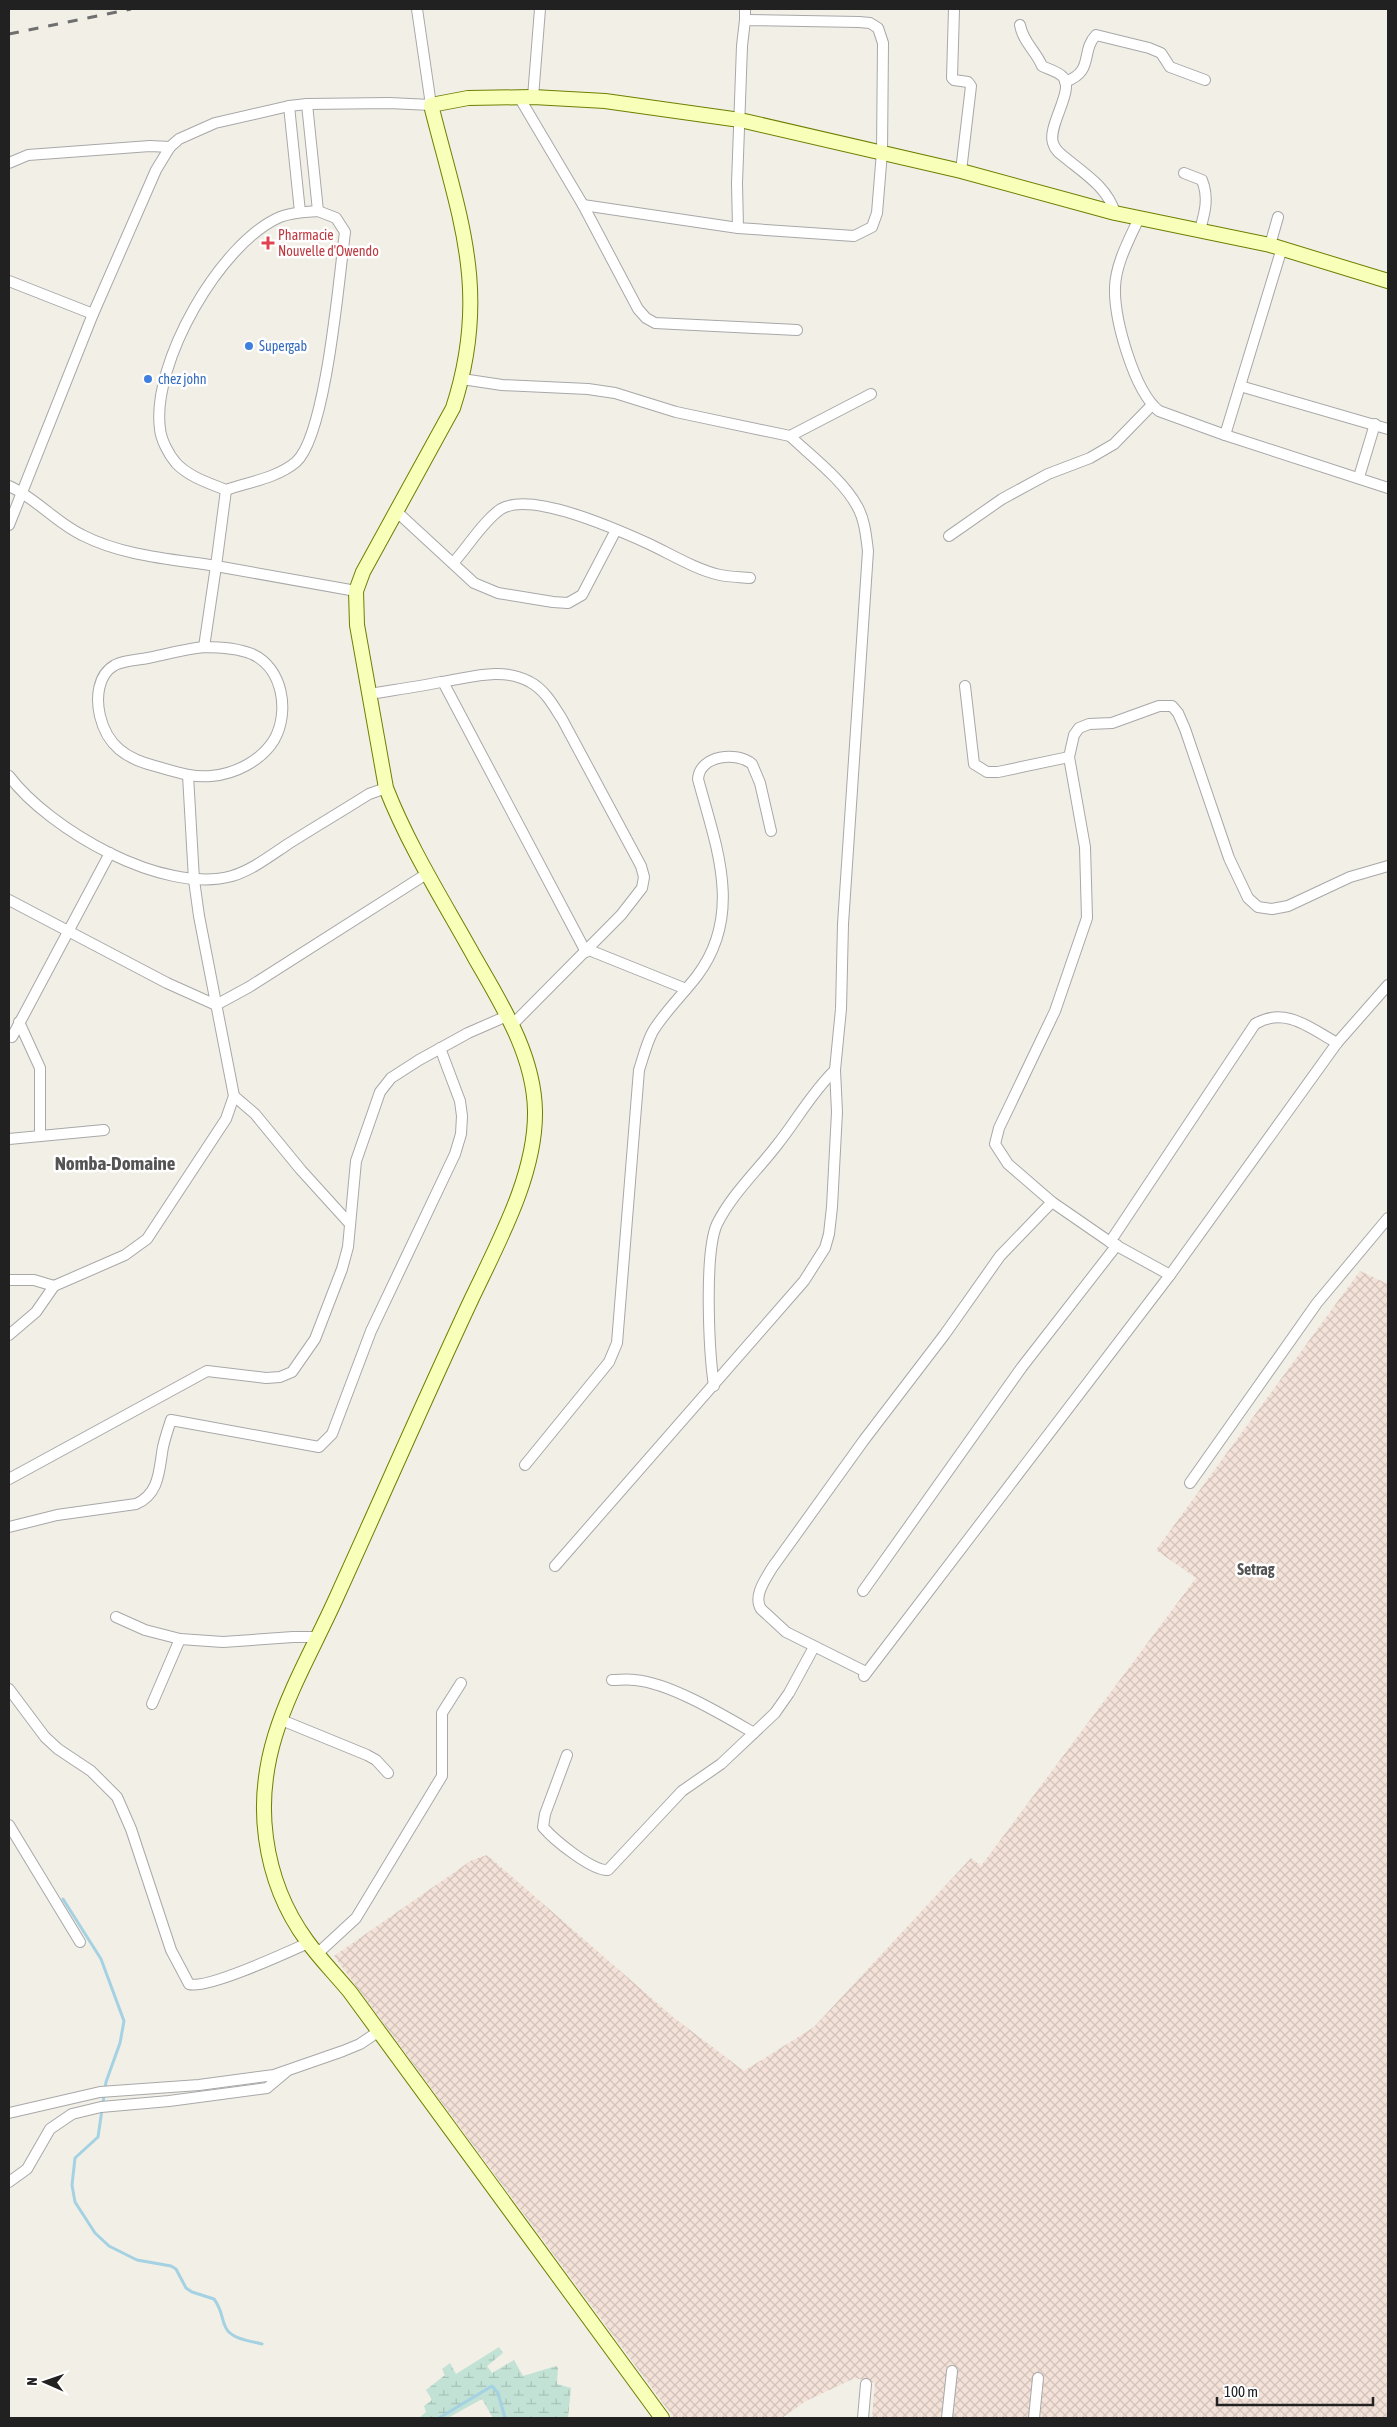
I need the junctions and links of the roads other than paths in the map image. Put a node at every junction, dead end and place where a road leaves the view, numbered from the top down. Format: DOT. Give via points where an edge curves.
graph roads {
  1 [pos="417,9"];
  2 [pos="540,9"];
  3 [pos="745,9"];
  4 [pos="954,9"];
  5 [pos="745,20"];
  6 [pos="1020,25"];
  7 [pos="1205,80"];
  8 [pos="1066,82"];
  9 [pos="526,97"];
  10 [pos="308,104"];
  11 [pos="431,105"];
  12 [pos="289,106"];
  13 [pos="740,120"];
  14 [pos="170,147"];
  15 [pos="882,152"];
  16 [pos="9,163"];
  17 [pos="961,171"];
  18 [pos="1184,173"];
  19 [pos="582,205"];
  20 [pos="318,211"];
  21 [pos="300,212"];
  22 [pos="1115,213"];
  23 [pos="1278,217"];
  24 [pos="1139,218"];
  25 [pos="738,228"];
  26 [pos="1200,230"];
  27 [pos="1276,247"];
  28 [pos="9,281"];
  29 [pos="1388,281"];
  30 [pos="92,314"];
  31 [pos="796,330"];
  32 [pos="462,378"];
  33 [pos="1240,386"];
  34 [pos="871,394"];
  35 [pos="1152,405"];
  36 [pos="1375,424"];
  37 [pos="1388,429"];
  38 [pos="1225,435"];
  39 [pos="790,436"];
  40 [pos="1359,477"];
  41 [pos="9,486"];
  42 [pos="1388,488"];
  43 [pos="226,490"];
  44 [pos="22,492"];
  45 [pos="396,511"];
  46 [pos="9,525"];
  47 [pos="616,530"];
  48 [pos="949,536"];
  49 [pos="453,564"];
  50 [pos="216,566"];
  51 [pos="750,578"];
  52 [pos="356,591"];
  53 [pos="204,647"];
  54 [pos="443,682"];
  55 [pos="965,686"];
  56 [pos="369,694"];
  57 [pos="1069,757"];
  58 [pos="188,775"];
  59 [pos="9,776"];
  60 [pos="386,788"];
  61 [pos="772,831"];
  62 [pos="110,853"];
  63 [pos="1388,866"];
  64 [pos="428,873"];
  65 [pos="194,880"];
  66 [pos="9,900"];
  67 [pos="69,931"];
  68 [pos="588,951"];
  69 [pos="1388,985"];
  70 [pos="686,989"];
  71 [pos="216,1005"];
  72 [pos="510,1021"];
  73 [pos="19,1022"];
  74 [pos="12,1037"];
  75 [pos="1337,1043"];
  76 [pos="440,1048"];
  77 [pos="835,1070"];
  78 [pos="234,1096"];
  79 [pos="104,1130"];
  80 [pos="40,1136"];
  81 [pos="9,1139"];
  82 [pos="1052,1202"];
  83 [pos="1388,1218"];
  84 [pos="350,1224"];
  85 [pos="1114,1243"];
  86 [pos="1170,1275"];
  87 [pos="9,1280"];
  88 [pos="54,1286"];
  89 [pos="9,1335"];
  90 [pos="714,1386"];
  91 [pos="525,1465"];
  92 [pos="9,1479"];
  93 [pos="1190,1483"];
  94 [pos="9,1527"];
  95 [pos="555,1566"];
  96 [pos="864,1591"];
  97 [pos="116,1617"];
  98 [pos="317,1637"];
  99 [pos="180,1638"];
  100 [pos="814,1647"];
  101 [pos="612,1680"];
  102 [pos="461,1683"];
  103 [pos="9,1689"];
  104 [pos="152,1704"];
  105 [pos="279,1719"];
  106 [pos="754,1733"];
  107 [pos="567,1755"];
  108 [pos="388,1773"];
  109 [pos="9,1825"];
  110 [pos="80,1942"];
  111 [pos="313,1948"];
  112 [pos="379,2032"];
  113 [pos="287,2072"];
  114 [pos="9,2113"];
  115 [pos="9,2182"];
  116 [pos="952,2371"];
  117 [pos="1038,2378"];
  118 [pos="866,2384"];
  119 [pos="662,2418"];
  120 [pos="863,2418"];
  121 [pos="947,2418"];
  122 [pos="1034,2418"];
  1 -- 11 [label="street"];
  2 -- 9 [label="street"];
  3 -- 5 [label="street"];
  4 -- 17 [label="street" via="952,78 968,82 971,86"];
  5 -- 13 [label="street"];
  5 -- 15 [label="street" via="859,22 878,28 883,43"];
  6 -- 8 [label="street" via="1022,36 1042,66 1062,76"];
  7 -- 8 [label="street" via="1170,67 1161,53 1149,48 1096,35 1091,40 1085,67 1076,78"];
  8 -- 22 [label="street" via="1052,131 1053,144 1060,154 1102,188 1111,199"];
  9 -- 11 [label="street" via="468,98"];
  9 -- 13 [label="street" via="605,101"];
  9 -- 19 [label="street"];
  10 -- 11 [label="street" via="389,102"];
  10 -- 12 [label="street"];
  10 -- 20 [label="street"];
  11 -- 32 [label="street" via="467,244 471,308 469,344"];
  12 -- 14 [label="street" via="215,123 179,139"];
  12 -- 21 [label="street"];
  13 -- 15 [label="street"];
  13 -- 25 [label="street"];
  14 -- 16 [label="street" via="28,155"];
  14 -- 30 [label="street" via="156,170"];
  15 -- 17 [label="street"];
  15 -- 25 [label="street" via="878,213 872,227 854,236"];
  17 -- 22 [label="street"];
  18 -- 26 [label="street" via="1202,180 1206,191"];
  19 -- 25 [label="street"];
  19 -- 31 [label="street" via="638,310 650,321"];
  20 -- 21 [label="street"];
  20 -- 43 [label="street" via="336,218 345,232 319,415 307,449 297,461 273,476"];
  21 -- 43 [label="street" via="281,216 262,227 222,266 185,324 162,384 160,430 168,451 189,474"];
  22 -- 24 [label="street"];
  23 -- 27 [label="street"];
  24 -- 26 [label="street"];
  24 -- 35 [label="street" via="1120,263 1115,286 1116,304 1128,353"];
  26 -- 27 [label="street"];
  27 -- 29 [label="street"];
  27 -- 33 [label="street"];
  28 -- 30 [label="street"];
  30 -- 44 [label="street"];
  32 -- 39 [label="street" via="502,385 615,393 676,412"];
  32 -- 45 [label="street" via="449,416"];
  33 -- 36 [label="street"];
  33 -- 38 [label="street"];
  34 -- 39 [label="street"];
  35 -- 38 [label="street" via="1159,411"];
  35 -- 48 [label="street" via="1114,444 1002,499"];
  36 -- 37 [label="street"];
  36 -- 40 [label="street"];
  38 -- 40 [label="street"];
  39 -- 77 [label="street" via="857,506 864,523 868,551"];
  40 -- 42 [label="street"];
  41 -- 44 [label="street"];
  43 -- 50 [label="street"];
  44 -- 46 [label="street"];
  44 -- 50 [label="street" via="60,522 100,544"];
  45 -- 49 [label="street"];
  45 -- 52 [label="street"];
  47 -- 49 [label="street" via="564,511 538,505 516,505 502,508 493,516"];
  47 -- 49 [label="street" via="588,586 582,595 568,603 498,593 474,583"];
  47 -- 51 [label="street" via="719,575"];
  50 -- 52 [label="street"];
  50 -- 53 [label="street"];
  52 -- 56 [label="street" via="357,625"];
  53 -- 58 [label="street" via="222,647 253,654 269,667 279,682 283,701 281,722 274,740 247,765 229,773"];
  53 -- 58 [label="street" via="114,666 103,678 97,698 109,737 122,753 139,762"];
  54 -- 56 [label="street"];
  54 -- 68 [label="street"];
  54 -- 68 [label="street" via="473,676 507,675 539,688 562,719 602,792 644,877 642,888"];
  55 -- 57 [label="street" via="974,764 982,770 998,772"];
  56 -- 60 [label="street"];
  57 -- 63 [label="street" via="1074,735 1080,728 1089,724 1112,723 1159,706 1172,706 1185,729 1229,858 1248,898 1258,907 1288,906 1350,877"];
  57 -- 82 [label="street" via="1085,847 1087,918 1055,1011 995,1138 995,1144 1008,1164"];
  58 -- 65 [label="street"];
  59 -- 62 [label="street" via="51,818"];
  60 -- 64 [label="street"];
  60 -- 65 [label="street" via="369,794 254,866 232,875"];
  61 -- 70 [label="street" via="752,764 740,758 715,758 706,763 698,779 720,863 724,893 722,920 710,956"];
  62 -- 65 [label="street" via="140,866"];
  62 -- 67 [label="street"];
  64 -- 71 [label="street"];
  64 -- 72 [label="street"];
  65 -- 71 [label="street"];
  66 -- 67 [label="street"];
  67 -- 71 [label="street"];
  67 -- 73 [label="street"];
  68 -- 70 [label="street"];
  68 -- 72 [label="street"];
  69 -- 75 [label="street"];
  70 -- 91 [label="street" via="652,1033 640,1070 621,1315 615,1350 610,1362"];
  71 -- 78 [label="street"];
  72 -- 76 [label="street"];
  72 -- 98 [label="street" via="533,1092 534,1128 527,1168 483,1275"];
  73 -- 74 [label="street"];
  73 -- 80 [label="street" via="40,1068"];
  75 -- 85 [label="street" via="1282,1016 1266,1018 1255,1024"];
  75 -- 86 [label="street"];
  76 -- 84 [label="street" via="392,1078 380,1092 356,1161"];
  76 -- 94 [label="street" via="460,1101 461,1134 430,1209 371,1331 332,1434 319,1447 170,1420 158,1483 145,1500"];
  77 -- 90 [label="street" via="834,1175 825,1248 804,1281"];
  77 -- 90 [label="street" via="738,1192 718,1223 710,1256"];
  78 -- 84 [label="street" via="255,1114"];
  78 -- 88 [label="street" via="226,1119 147,1239 125,1254"];
  79 -- 80 [label="street"];
  80 -- 81 [label="street"];
  82 -- 85 [label="street"];
  82 -- 100 [label="street" via="1000,1256 764,1582 758,1599 761,1609 786,1632"];
  83 -- 93 [label="street" via="1318,1303"];
  84 -- 92 [label="street" via="342,1269 316,1339 292,1372 266,1378 207,1371"];
  85 -- 86 [label="street"];
  85 -- 96 [label="street"];
  86 -- 100 [label="street" via="865,1674"];
  87 -- 88 [label="street" via="34,1280"];
  88 -- 89 [label="street" via="36,1312"];
  90 -- 95 [label="street"];
  97 -- 99 [label="street" via="146,1630"];
  98 -- 99 [label="street" via="223,1642"];
  98 -- 105 [label="street"];
  99 -- 104 [label="street"];
  100 -- 106 [label="street" via="789,1693"];
  101 -- 106 [label="street" via="654,1684"];
  102 -- 111 [label="street" via="442,1713 442,1776 356,1918"];
  103 -- 111 [label="street" via="45,1737 92,1771 117,1797 131,1829 171,1950 189,1984 218,1979"];
  105 -- 108 [label="street" via="367,1755"];
  105 -- 111 [label="street" via="265,1780 266,1835 285,1904"];
  106 -- 107 [label="street" via="721,1764 682,1791 608,1870 597,1870 587,1864 543,1827"];
  109 -- 110 [label="street"];
  111 -- 112 [label="street"];
  112 -- 113 [label="street" via="360,2044"];
  112 -- 119 [label="street"];
  113 -- 114 [label="street" via="250,2080 105,2091"];
  113 -- 115 [label="street" via="267,2088 106,2106 72,2114 50,2129 27,2169"];
  116 -- 121 [label="street"];
  117 -- 122 [label="street"];
  118 -- 120 [label="street"];
}
